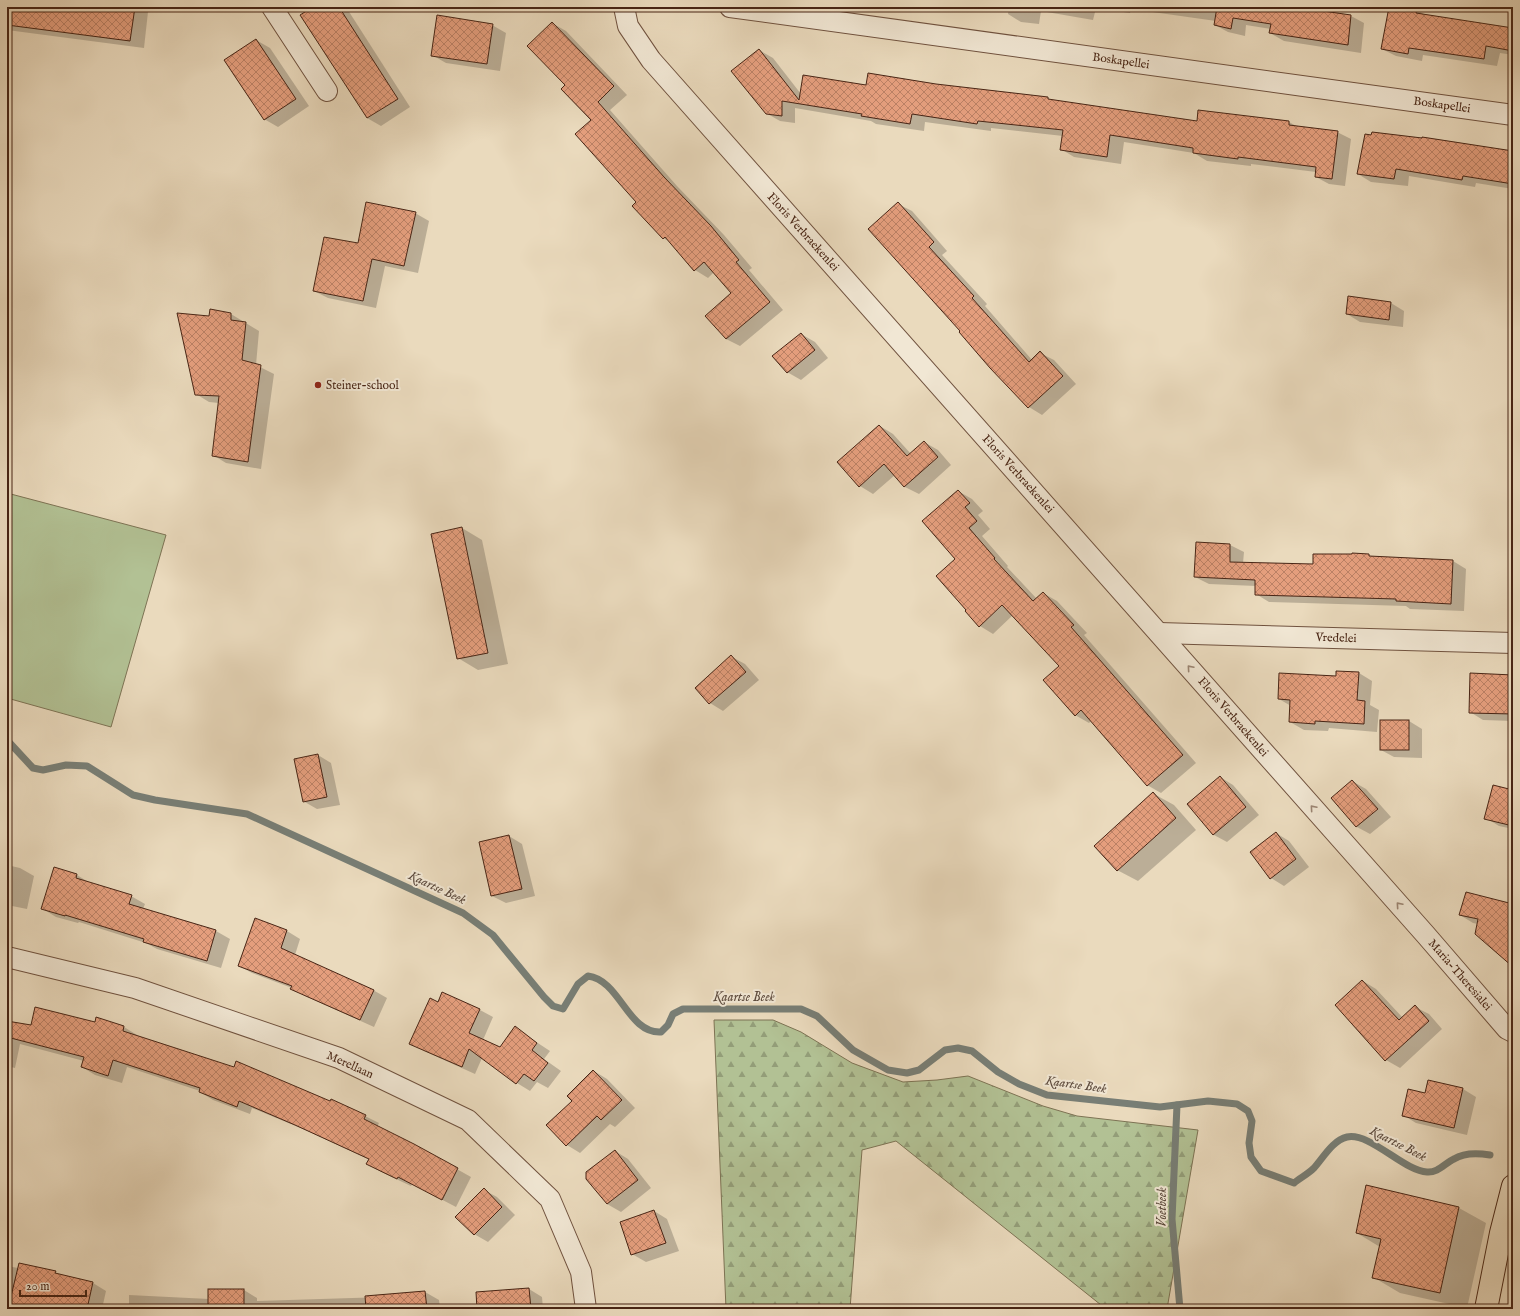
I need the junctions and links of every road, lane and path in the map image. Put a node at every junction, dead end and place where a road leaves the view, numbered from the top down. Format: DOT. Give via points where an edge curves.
graph roads {
  1 [pos="272,7"];
  2 [pos="624,7"];
  3 [pos="730,7"];
  4 [pos="327,91"];
  5 [pos="1513,115"];
  6 [pos="1159,633"];
  7 [pos="1513,643"];
  8 [pos="1425,934"];
  9 [pos="7,957"];
  10 [pos="1513,1032"];
  11 [pos="1513,1186"];
  12 [pos="586,1309"];
  13 [pos="1486,1309"];
  1 -- 4 [label="street"];
  2 -- 6 [label="street, Floris Verbraekenlei" via="628,26 651,60"];
  3 -- 5 [label="street, Boskapellei"];
  6 -- 7 [label="street, Vredelei"];
  8 -- 6 [label="street, Floris Verbraekenlei, one-way"];
  8 -- 10 [label="street, Maria-Theresialei" via="1507,1029"];
  9 -- 12 [label="street, Merellaan" via="135,988 339,1058 468,1120 550,1199 581,1272"];
  11 -- 13 [label="main road"];
}
